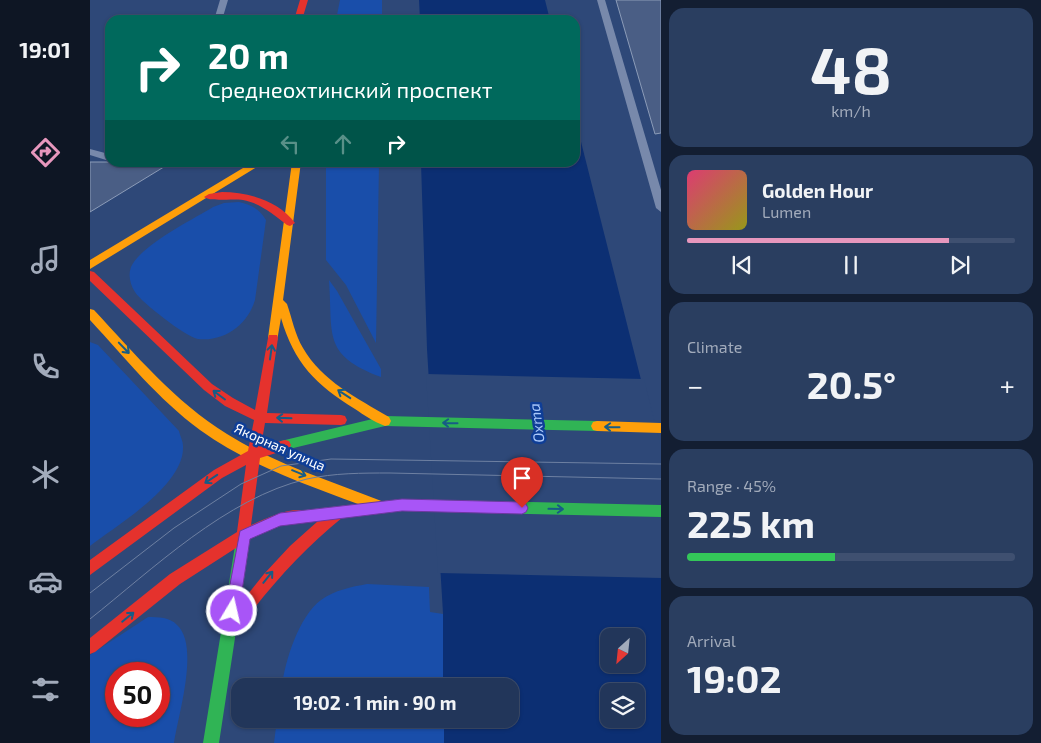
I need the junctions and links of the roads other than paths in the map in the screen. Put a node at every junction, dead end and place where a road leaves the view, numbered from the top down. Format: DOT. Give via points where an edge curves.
graph roads {
  1 [pos="224,0"];
  2 [pos="304,0"];
  3 [pos="601,0"];
  4 [pos="220,15"];
  5 [pos="300,15"];
  6 [pos="90,152"];
  7 [pos="105,157"];
  8 [pos="254,167"];
  9 [pos="296,167"];
  10 [pos="198,199"];
  11 [pos="661,208"];
  12 [pos="290,223"];
  13 [pos="90,265"];
  14 [pos="90,275"];
  15 [pos="279,294"];
  16 [pos="90,313"];
  17 [pos="261,418"];
  18 [pos="385,421"];
  19 [pos="661,428"];
  20 [pos="254,454"];
  21 [pos="382,508"];
  22 [pos="340,512"];
  23 [pos="661,512"];
  24 [pos="244,535"];
  25 [pos="90,568"];
  26 [pos="229,630"];
  27 [pos="90,647"];
  28 [pos="211,743"];
  1 -- 4 [label="lane"];
  2 -- 5 [label="street"];
  3 -- 11 [label="lane"];
  6 -- 7 [label="lane"];
  8 -- 10 [label="street"];
  9 -- 12 [label="street"];
  10 -- 12 [label="street" via="245,194 261,199"];
  10 -- 13 [label="street"];
  12 -- 15 [label="street"];
  17 -- 14 [label="street, Якорная улица, one-way" via="208,387"];
  17 -- 15 [label="street, one-way"];
  18 -- 15 [label="street, one-way" via="307,366 294,342"];
  16 -- 20 [label="street, Якорная улица, one-way" via="190,413 222,438"];
  18 -- 17 [label="street, Якорная улица, one-way"];
  17 -- 20 [label="street"];
  19 -- 18 [label="street, one-way"];
  18 -- 20 [label="street" via="307,438"];
  20 -- 21 [label="street, Якорная улица, one-way"];
  20 -- 24 [label="street"];
  20 -- 25 [label="street, one-way" via="218,474"];
  21 -- 22 [label="street"];
  21 -- 23 [label="street, one-way" via="402,505"];
  22 -- 24 [label="street" via="280,519"];
  26 -- 22 [label="street, one-way" via="281,561 309,534"];
  24 -- 26 [label="street"];
  27 -- 24 [label="street, one-way" via="175,579"];
  26 -- 28 [label="street"];
}
